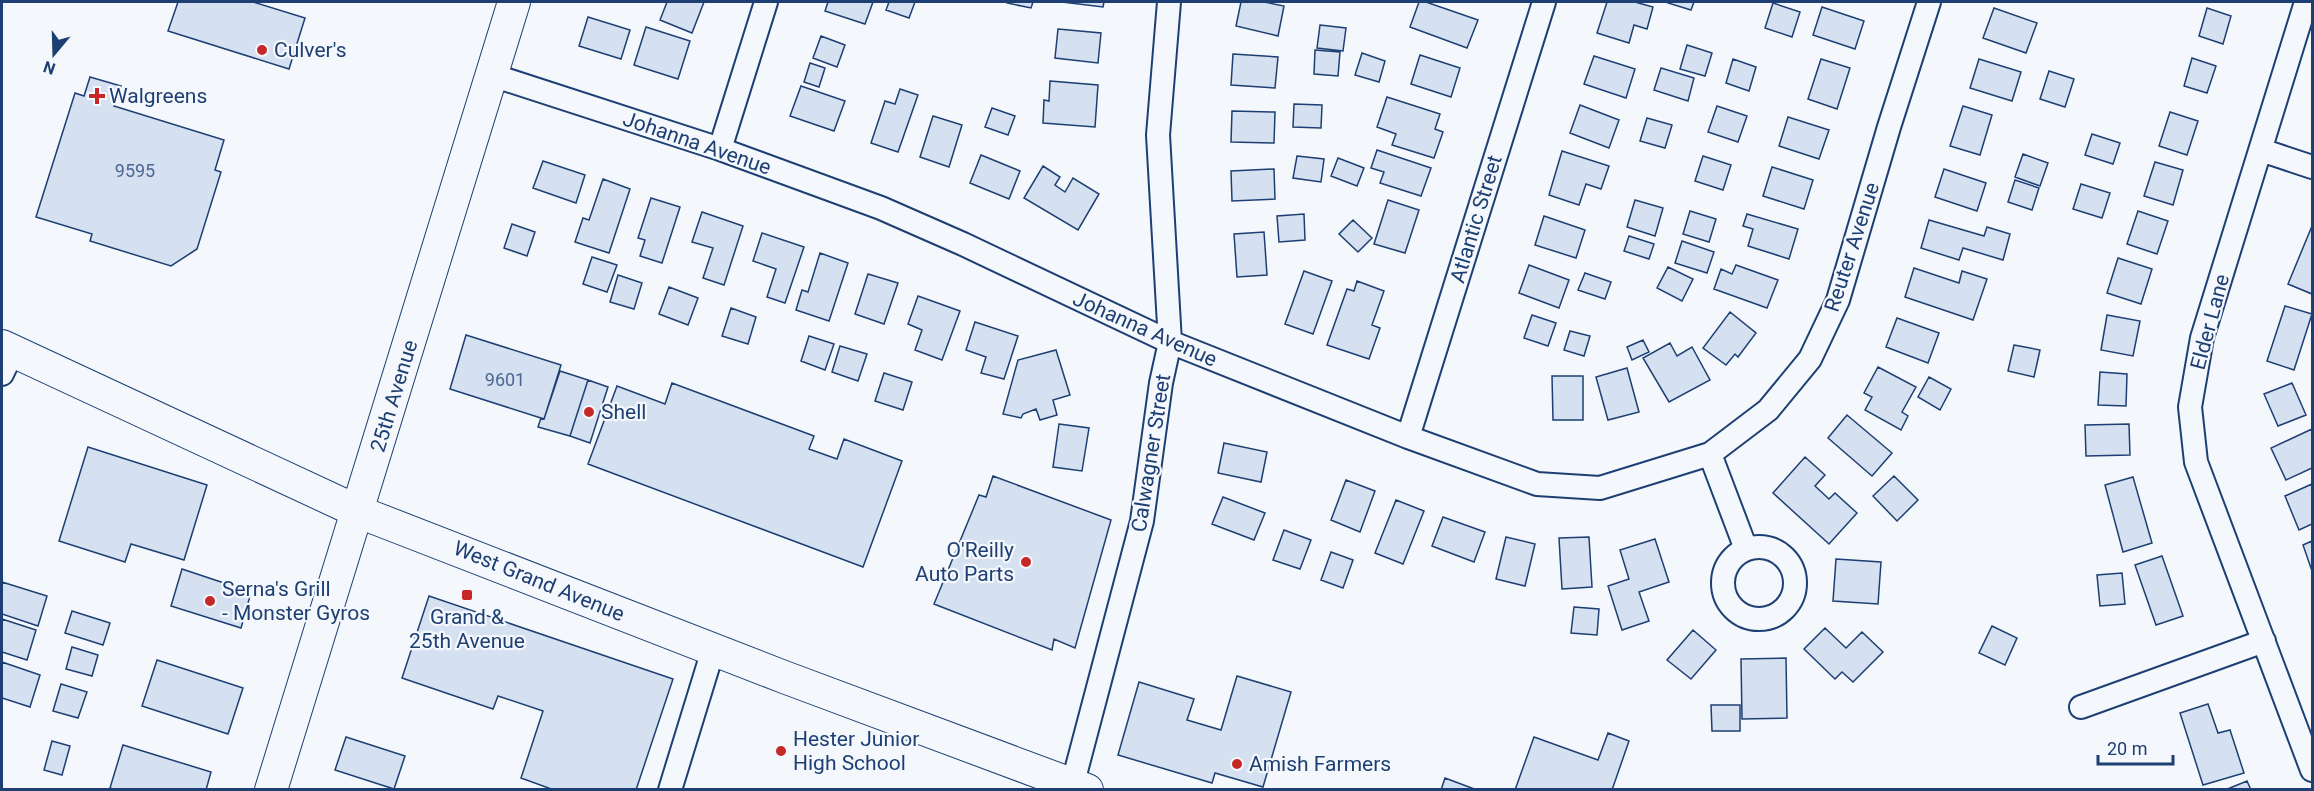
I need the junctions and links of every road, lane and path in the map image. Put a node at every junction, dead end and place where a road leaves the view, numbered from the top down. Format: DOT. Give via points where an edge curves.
graph roads {
  1 [pos="514,2"];
  2 [pos="766,2"];
  3 [pos="1168,2"];
  4 [pos="1544,2"];
  5 [pos="1929,2"];
  6 [pos="2306,2"];
  7 [pos="492,75"];
  8 [pos="720,149"];
  9 [pos="2260,150"];
  10 [pos="2313,167"];
  11 [pos="1170,342"];
  12 [pos="5,357"];
  13 [pos="1408,437"];
  14 [pos="1710,454"];
  15 [pos="359,512"];
  16 [pos="1746,549"];
  17 [pos="2264,641"];
  18 [pos="713,650"];
  19 [pos="2081,707"];
  20 [pos="2313,770"];
  21 [pos="1077,788"];
  22 [pos="271,789"];
  23 [pos="670,789"];
  1 -- 7 [label="main road, 25th Avenue"];
  2 -- 8 [label="street"];
  3 -- 11 [label="street, Calwagner Street" via="1158,135"];
  4 -- 13 [label="street, Atlantic Street"];
  5 -- 14 [label="street, Reuter Avenue" via="1838,300 1810,359 1768,410"];
  6 -- 9 [label="street, Elder Lane"];
  7 -- 8 [label="street, Johanna Avenue"];
  7 -- 15 [label="main road, 25th Avenue"];
  8 -- 11 [label="street, Johanna Avenue" via="881,208"];
  9 -- 10 [label="street"];
  9 -- 17 [label="street, Elder Lane" via="2202,338 2190,407 2196,462"];
  11 -- 13 [label="street, Johanna Avenue"];
  11 -- 21 [label="street, Calwagner Street" via="1143,513"];
  12 -- 15 [label="main road, West Grand Avenue"];
  13 -- 14 [label="street, Johanna Avenue" via="1537,484 1600,488"];
  14 -- 16 [label="street"];
  15 -- 18 [label="main road, West Grand Avenue"];
  15 -- 22 [label="main road, 25th Avenue"];
  17 -- 19 [label="street"];
  17 -- 20 [label="street, Elder Lane"];
  18 -- 21 [label="main road, West Grand Avenue"];
  18 -- 23 [label="street"];
}
